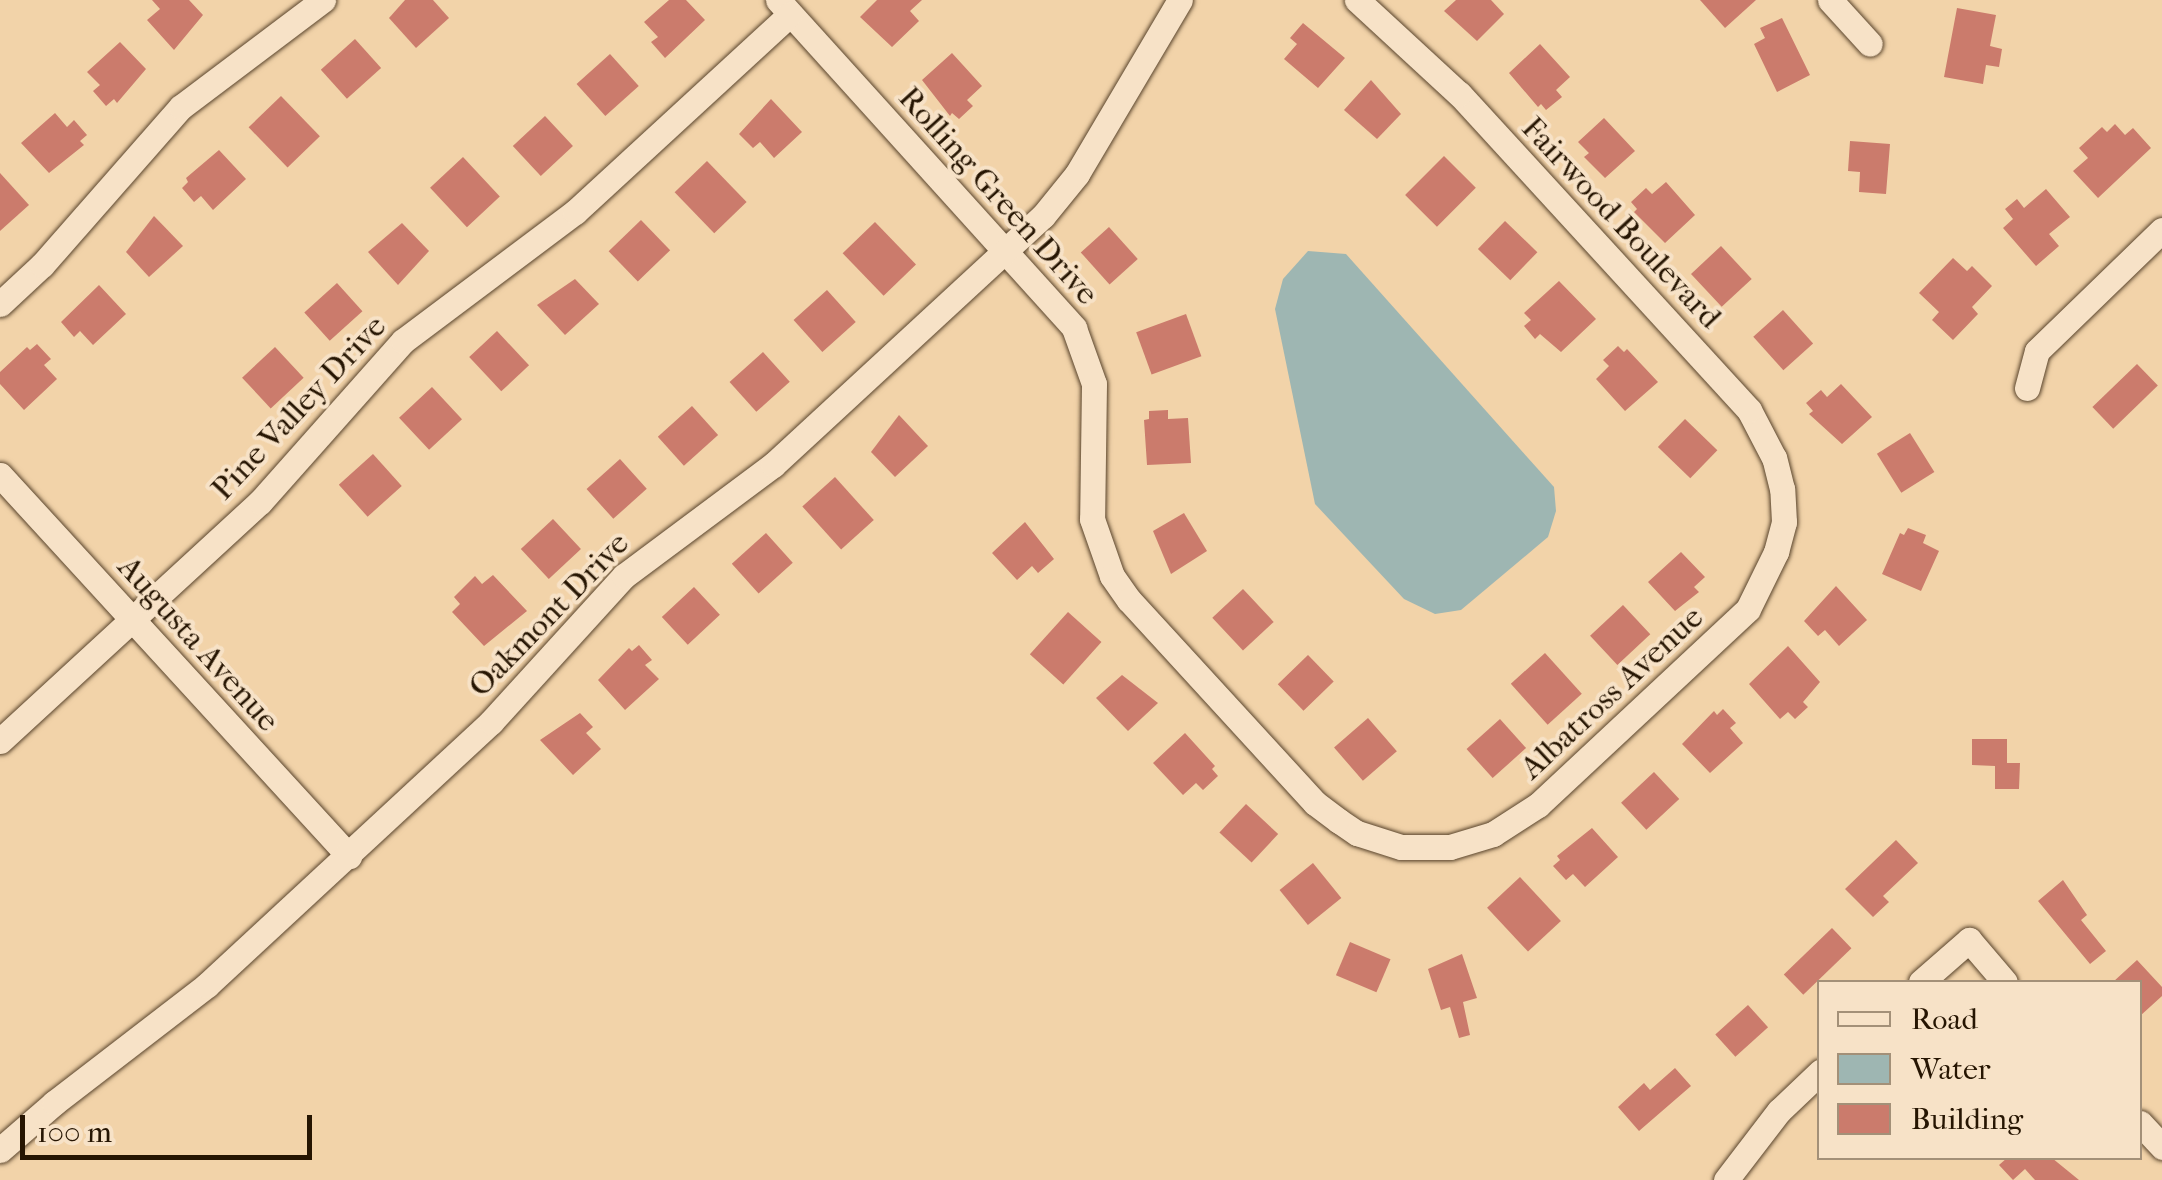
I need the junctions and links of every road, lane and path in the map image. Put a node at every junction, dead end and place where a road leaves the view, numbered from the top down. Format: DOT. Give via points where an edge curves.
graph roads {
  1 [pos="323,0"];
  2 [pos="1180,0"];
  3 [pos="1357,0"];
  4 [pos="1830,0"];
  5 [pos="784,7"];
  6 [pos="1870,44"];
  7 [pos="2162,230"];
  8 [pos="1007,250"];
  9 [pos="0,304"];
  10 [pos="2027,388"];
  11 [pos="0,475"];
  12 [pos="1784,522"];
  13 [pos="132,620"];
  14 [pos="0,740"];
  15 [pos="1427,849"];
  16 [pos="348,856"];
  17 [pos="1923,980"];
  18 [pos="2003,980"];
  19 [pos="1817,1075"];
  20 [pos="2142,1125"];
  21 [pos="2162,1147"];
  22 [pos="0,1150"];
  23 [pos="1726,1180"];
  1 -- 9 [label="street" via="181,108"];
  2 -- 8 [label="street, Oakmont Drive" via="1077,174"];
  3 -- 12 [label="street, Fairwood Boulevard" via="1458,94 1749,410 1774,458"];
  4 -- 6 [label="street"];
  5 -- 8 [label="street, Rolling Green Drive"];
  5 -- 13 [label="street, Pine Valley Drive" via="574,212 403,340 260,502"];
  7 -- 10 [label="street" via="2037,351"];
  8 -- 15 [label="street, Rolling Green Drive" via="1057,305 1086,355 1095,410 1092,519 1112,576 1315,803 1357,833"];
  8 -- 16 [label="street, Oakmont Drive" via="773,465 624,576 492,722"];
  11 -- 13 [label="street, Augusta Avenue"];
  12 -- 15 [label="street, Albatross Avenue" via="1748,609 1538,806 1471,843"];
  13 -- 14 [label="street, Pine Valley Drive"];
  13 -- 16 [label="street, Augusta Avenue"];
  16 -- 22 [label="street, Oakmont Drive" via="207,985"];
  17 -- 18 [label="street" via="1969,940"];
  19 -- 23 [label="street" via="1779,1111"];
  20 -- 21 [label="street"];
}
